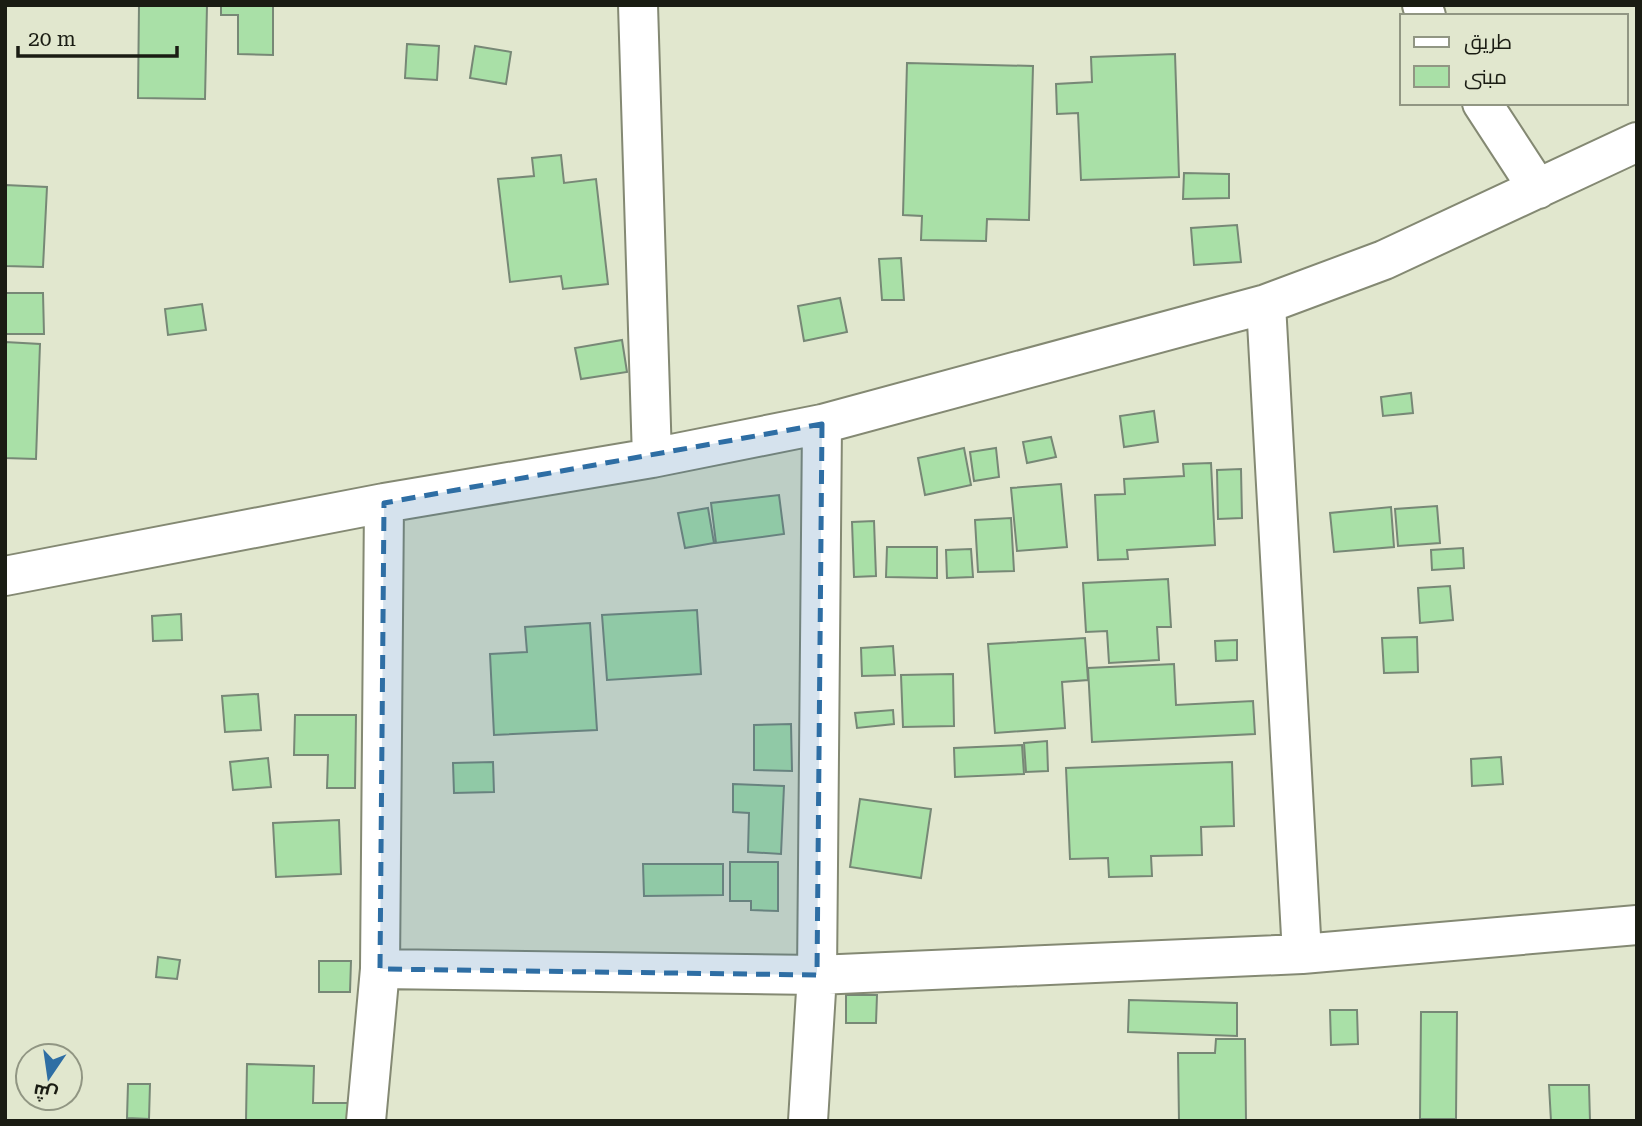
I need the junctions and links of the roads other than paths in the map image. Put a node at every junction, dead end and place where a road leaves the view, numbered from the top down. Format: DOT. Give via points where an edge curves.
graph roads {
  1 [pos="638,5"];
  2 [pos="1483,105"];
  3 [pos="1637,142"];
  4 [pos="1538,189"];
  5 [pos="1266,304"];
  6 [pos="822,424"];
  7 [pos="652,458"];
  8 [pos="384,503"];
  9 [pos="5,576"];
  10 [pos="1637,925"];
  11 [pos="1302,954"];
  12 [pos="380,969"];
  13 [pos="817,975"];
  14 [pos="366,1121"];
  15 [pos="808,1121"];
  1 -- 7 [label="street"];
  2 -- 4 [label="street"];
  3 -- 4 [label="street"];
  4 -- 5 [label="street" via="1384,260"];
  5 -- 6 [label="street"];
  5 -- 11 [label="street"];
  6 -- 7 [label="street"];
  6 -- 13 [label="street"];
  7 -- 8 [label="street"];
  8 -- 9 [label="street"];
  8 -- 12 [label="street"];
  10 -- 11 [label="street"];
  11 -- 13 [label="street"];
  12 -- 13 [label="street"];
  12 -- 14 [label="street"];
  13 -- 15 [label="street"];
}
